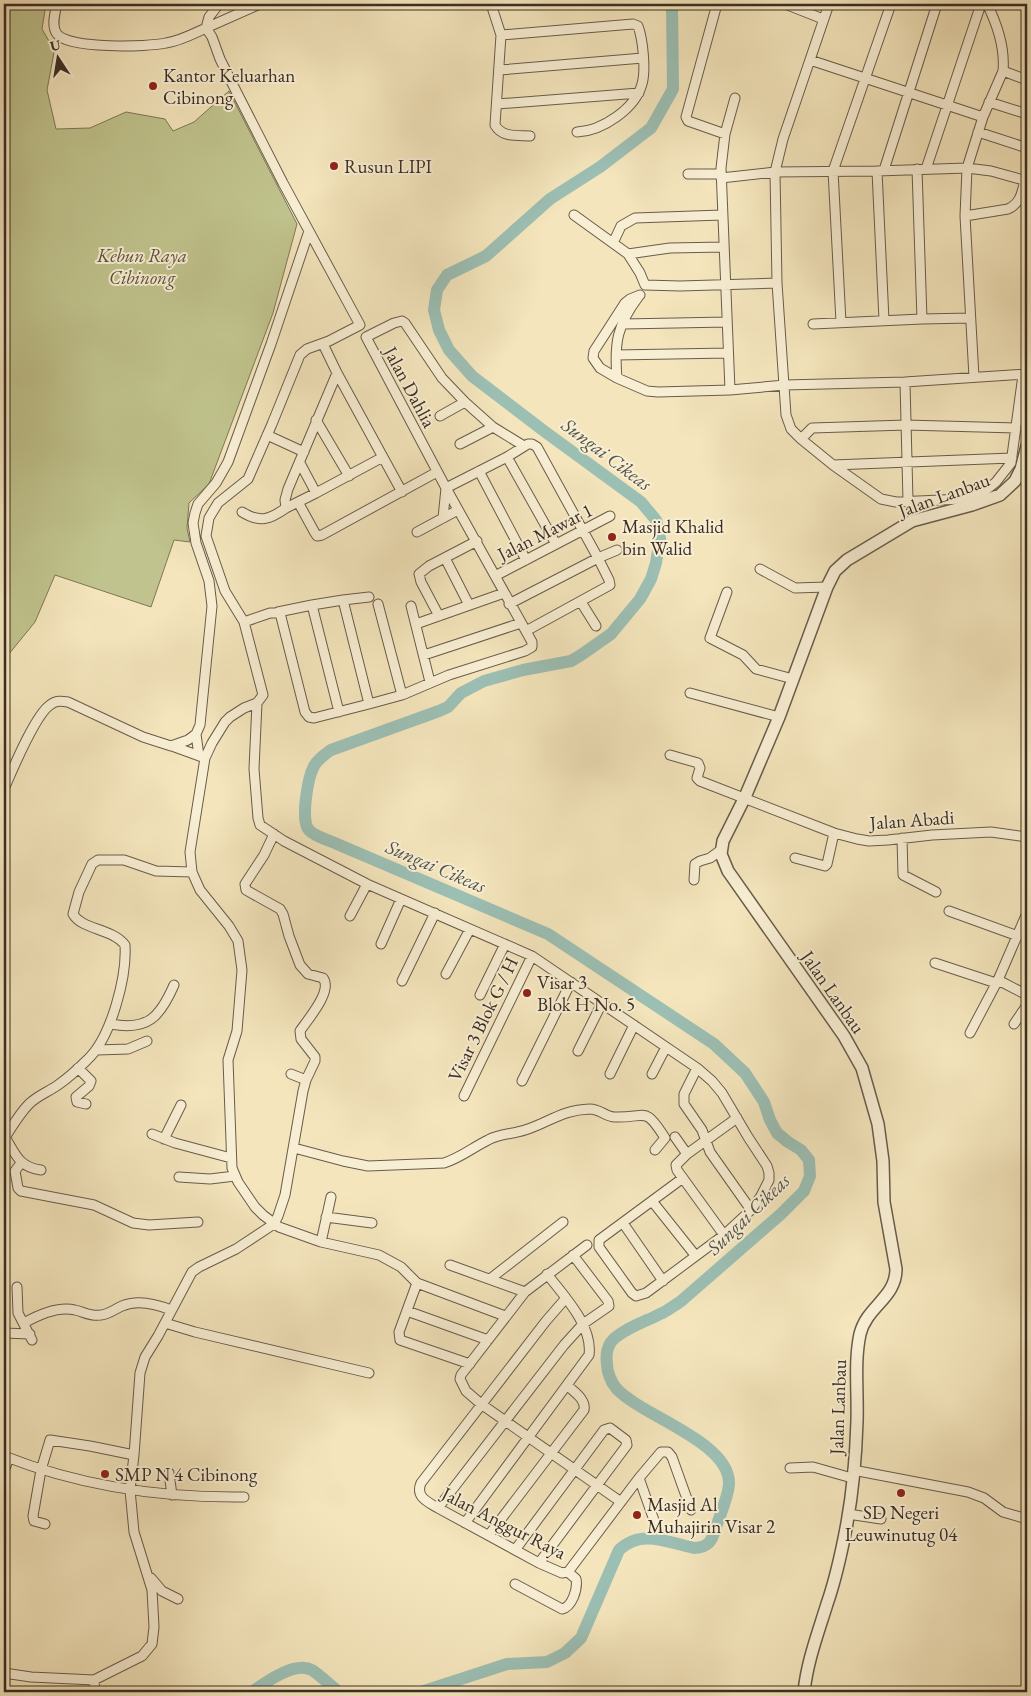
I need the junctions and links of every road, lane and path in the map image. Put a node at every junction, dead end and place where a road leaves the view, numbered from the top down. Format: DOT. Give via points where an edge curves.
graph roads {
  1 [pos="57,4"];
  2 [pos="219,4"];
  3 [pos="260,4"];
  4 [pos="491,4"];
  5 [pos="717,4"];
  6 [pos="785,4"];
  7 [pos="829,4"];
  8 [pos="891,4"];
  9 [pos="937,4"];
  10 [pos="981,4"];
  11 [pos="987,4"];
  12 [pos="823,19"];
  13 [pos="206,28"];
  14 [pos="502,36"];
  15 [pos="643,58"];
  16 [pos="810,60"];
  17 [pos="500,70"];
  18 [pos="1003,71"];
  19 [pos="864,78"];
  20 [pos="1027,80"];
  21 [pos="909,92"];
  22 [pos="638,93"];
  23 [pos="736,98"];
  24 [pos="989,102"];
  25 [pos="497,104"];
  26 [pos="946,105"];
  27 [pos="1027,114"];
  28 [pos="983,117"];
  29 [pos="577,132"];
  30 [pos="978,132"];
  31 [pos="725,134"];
  32 [pos="530,136"];
  33 [pos="1027,148"];
  34 [pos="967,168"];
  35 [pos="922,169"];
  36 [pos="833,171"];
  37 [pos="881,171"];
  38 [pos="775,172"];
  39 [pos="688,174"];
  40 [pos="721,176"];
  41 [pos="1026,180"];
  42 [pos="574,215"];
  43 [pos="722,215"];
  44 [pos="965,216"];
  45 [pos="309,231"];
  46 [pos="613,243"];
  47 [pos="724,247"];
  48 [pos="628,254"];
  49 [pos="725,283"];
  50 [pos="777,283"];
  51 [pos="645,285"];
  52 [pos="640,295"];
  53 [pos="970,318"];
  54 [pos="922,319"];
  55 [pos="884,320"];
  56 [pos="727,322"];
  57 [pos="841,322"];
  58 [pos="623,324"];
  59 [pos="813,324"];
  60 [pos="360,325"];
  61 [pos="366,337"];
  62 [pos="324,344"];
  63 [pos="728,353"];
  64 [pos="616,355"];
  65 [pos="337,373"];
  66 [pos="1025,374"];
  67 [pos="974,377"];
  68 [pos="618,378"];
  69 [pos="905,382"];
  70 [pos="785,385"];
  71 [pos="730,390"];
  72 [pos="465,402"];
  73 [pos="440,416"];
  74 [pos="316,420"];
  75 [pos="906,425"];
  76 [pos="493,427"];
  77 [pos="1016,428"];
  78 [pos="266,436"];
  79 [pos="801,439"];
  80 [pos="460,444"];
  81 [pos="524,446"];
  82 [pos="1027,446"];
  83 [pos="304,452"];
  84 [pos="383,456"];
  85 [pos="507,457"];
  86 [pos="1012,458"];
  87 [pos="907,461"];
  88 [pos="300,463"];
  89 [pos="832,464"];
  90 [pos="479,471"];
  91 [pos="437,472"];
  92 [pos="348,476"];
  93 [pos="446,488"];
  94 [pos="402,492"];
  95 [pos="316,493"];
  96 [pos="908,501"];
  97 [pos="298,502"];
  98 [pos="286,508"];
  99 [pos="458,510"];
  100 [pos="242,512"];
  101 [pos="610,516"];
  102 [pos="443,518"];
  103 [pos="582,530"];
  104 [pos="417,532"];
  105 [pos="476,541"];
  106 [pos="556,544"];
  107 [pos="617,550"];
  108 [pos="445,558"];
  109 [pos="598,558"];
  110 [pos="526,560"];
  111 [pos="760,569"];
  112 [pos="495,576"];
  113 [pos="826,588"];
  114 [pos="727,592"];
  115 [pos="504,593"];
  116 [pos="369,597"];
  117 [pos="343,600"];
  118 [pos="581,602"];
  119 [pos="378,604"];
  120 [pos="510,604"];
  121 [pos="312,605"];
  122 [pos="469,605"];
  123 [pos="411,606"];
  124 [pos="280,616"];
  125 [pos="438,616"];
  126 [pos="244,622"];
  127 [pos="521,623"];
  128 [pos="416,624"];
  129 [pos="596,626"];
  130 [pos="526,631"];
  131 [pos="424,654"];
  132 [pos="793,679"];
  133 [pos="430,682"];
  134 [pos="690,693"];
  135 [pos="402,695"];
  136 [pos="257,703"];
  137 [pos="369,704"];
  138 [pos="339,712"];
  139 [pos="779,717"];
  140 [pos="196,734"];
  141 [pos="171,746"];
  142 [pos="670,754"];
  143 [pos="202,757"];
  144 [pos="4,790"];
  145 [pos="745,798"];
  146 [pos="834,833"];
  147 [pos="274,834"];
  148 [pos="1027,837"];
  149 [pos="902,838"];
  150 [pos="721,850"];
  151 [pos="795,858"];
  152 [pos="192,872"];
  153 [pos="694,880"];
  154 [pos="367,884"];
  155 [pos="936,892"];
  156 [pos="401,899"];
  157 [pos="949,911"];
  158 [pos="1027,913"];
  159 [pos="435,914"];
  160 [pos="350,916"];
  161 [pos="470,929"];
  162 [pos="1022,933"];
  163 [pos="381,944"];
  164 [pos="505,944"];
  165 [pos="532,956"];
  166 [pos="935,963"];
  167 [pos="446,974"];
  168 [pos="402,981"];
  169 [pos="571,982"];
  170 [pos="997,982"];
  171 [pos="174,985"];
  172 [pos="480,995"];
  173 [pos="1027,995"];
  174 [pos="602,1003"];
  175 [pos="1027,1005"];
  176 [pos="111,1024"];
  177 [pos="1014,1024"];
  178 [pos="634,1025"];
  179 [pos="970,1033"];
  180 [pos="147,1041"];
  181 [pos="666,1047"];
  182 [pos="97,1050"];
  183 [pos="578,1051"];
  184 [pos="78,1068"];
  185 [pos="698,1068"];
  186 [pos="291,1074"];
  187 [pos="610,1074"];
  188 [pos="652,1074"];
  189 [pos="306,1080"];
  190 [pos="522,1081"];
  191 [pos="464,1096"];
  192 [pos="86,1104"];
  193 [pos="181,1105"];
  194 [pos="737,1118"];
  195 [pos="152,1134"];
  196 [pos="675,1137"];
  197 [pos="4,1138"];
  198 [pos="164,1139"];
  199 [pos="706,1141"];
  200 [pos="294,1148"];
  201 [pos="655,1150"];
  202 [pos="687,1154"];
  203 [pos="231,1158"];
  204 [pos="21,1163"];
  205 [pos="41,1170"];
  206 [pos="235,1176"];
  207 [pos="179,1177"];
  208 [pos="683,1178"];
  209 [pos="331,1197"];
  210 [pos="652,1201"];
  211 [pos="751,1210"];
  212 [pos="326,1217"];
  213 [pos="198,1222"];
  214 [pos="563,1222"];
  215 [pos="372,1223"];
  216 [pos="623,1223"];
  217 [pos="274,1224"];
  218 [pos="724,1235"];
  219 [pos="321,1242"];
  220 [pos="587,1245"];
  221 [pos="573,1255"];
  222 [pos="695,1255"];
  223 [pos="450,1265"];
  224 [pos="547,1274"];
  225 [pos="490,1279"];
  226 [pos="663,1280"];
  227 [pos="417,1283"];
  228 [pos="17,1287"];
  229 [pos="525,1292"];
  230 [pos="566,1298"];
  231 [pos="171,1310"];
  232 [pos="407,1311"];
  233 [pos="505,1316"];
  234 [pos="24,1323"];
  235 [pos="164,1323"];
  236 [pos="583,1324"];
  237 [pos="4,1333"];
  238 [pos="488,1340"];
  239 [pos="470,1364"];
  240 [pos="369,1373"];
  241 [pos="567,1385"];
  242 [pos="482,1404"];
  243 [pos="505,1420"];
  244 [pos="528,1438"];
  245 [pos="551,1454"];
  246 [pos="134,1455"];
  247 [pos="7,1457"];
  248 [pos="790,1468"];
  249 [pos="575,1469"];
  250 [pos="41,1470"];
  251 [pos="4,1472"];
  252 [pos="169,1473"];
  253 [pos="853,1474"];
  254 [pos="638,1478"];
  255 [pos="598,1485"];
  256 [pos="130,1490"];
  257 [pos="172,1494"];
  258 [pos="244,1497"];
  259 [pos="621,1502"];
  260 [pos="438,1508"];
  261 [pos="691,1510"];
  262 [pos="848,1514"];
  263 [pos="881,1519"];
  264 [pos="1027,1519"];
  265 [pos="465,1522"];
  266 [pos="655,1523"];
  267 [pos="45,1524"];
  268 [pos="489,1536"];
  269 [pos="515,1550"];
  270 [pos="540,1563"];
  271 [pos="568,1572"];
  272 [pos="149,1576"];
  273 [pos="515,1584"];
  274 [pos="178,1599"];
  275 [pos="4,1673"];
  276 [pos="94,1680"];
  277 [pos="95,1692"];
  278 [pos="804,1692"];
  1 -- 13 [label="street" via="54,27 57,34 75,42 151,46"];
  2 -- 13 [label="street" via="209,17"];
  3 -- 13 [label="street"];
  4 -- 14 [label="street"];
  5 -- 31 [label="street" via="686,117 688,121"];
  6 -- 12 [label="street"];
  7 -- 12 [label="street"];
  8 -- 19 [label="street"];
  9 -- 21 [label="street"];
  10 -- 26 [label="street"];
  11 -- 18 [label="street" via="1003,52"];
  12 -- 16 [label="street"];
  13 -- 45 [label="street"];
  14 -- 15 [label="street" via="636,24"];
  14 -- 17 [label="street"];
  15 -- 17 [label="street"];
  15 -- 22 [label="street" via="644,76"];
  16 -- 19 [label="street"];
  16 -- 38 [label="street" via="780,147"];
  17 -- 25 [label="street"];
  18 -- 20 [label="street"];
  18 -- 24 [label="street"];
  19 -- 21 [label="street"];
  19 -- 36 [label="street"];
  21 -- 26 [label="street"];
  21 -- 37 [label="street"];
  22 -- 25 [label="street"];
  22 -- 29 [label="street" via="618,116 603,126"];
  23 -- 31 [label="street"];
  24 -- 27 [label="street"];
  24 -- 28 [label="street"];
  25 -- 32 [label="street" via="497,129 504,134"];
  26 -- 28 [label="street"];
  26 -- 35 [label="street"];
  28 -- 30 [label="street"];
  30 -- 33 [label="street"];
  30 -- 34 [label="street"];
  31 -- 40 [label="street"];
  34 -- 35 [label="street"];
  34 -- 41 [label="street"];
  34 -- 44 [label="street"];
  35 -- 37 [label="street"];
  35 -- 54 [label="street"];
  36 -- 37 [label="street"];
  36 -- 38 [label="street"];
  36 -- 57 [label="street"];
  37 -- 55 [label="street"];
  38 -- 40 [label="street"];
  38 -- 50 [label="street"];
  39 -- 40 [label="street"];
  40 -- 43 [label="street"];
  41 -- 44 [label="street" via="1014,206"];
  42 -- 46 [label="street"];
  43 -- 46 [label="street" via="635,218 621,226"];
  43 -- 47 [label="street"];
  44 -- 53 [label="street"];
  45 -- 60 [label="street"];
  45 -- 140 [label="street" via="228,462 195,513 196,543 210,581 212,606 200,725"];
  46 -- 48 [label="street"];
  47 -- 48 [label="street" via="670,248"];
  47 -- 49 [label="street"];
  48 -- 51 [label="street"];
  49 -- 50 [label="street"];
  49 -- 51 [label="street"];
  49 -- 56 [label="street"];
  50 -- 70 [label="street"];
  51 -- 52 [label="street"];
  52 -- 58 [label="street"];
  52 -- 68 [label="street" via="625,303 593,354 600,368"];
  53 -- 54 [label="street"];
  53 -- 67 [label="street"];
  54 -- 55 [label="street"];
  55 -- 57 [label="street"];
  56 -- 58 [label="street"];
  56 -- 63 [label="street"];
  57 -- 59 [label="street"];
  58 -- 64 [label="street" via="616,342"];
  60 -- 61 [label="street"];
  60 -- 62 [label="street"];
  61 -- 72 [label="street, Jalan Dahlia" via="402,321 442,378"];
  61 -- 91 [label="street, Jalan Dahlia"];
  62 -- 65 [label="street"];
  62 -- 78 [label="street" via="300,355"];
  63 -- 64 [label="street"];
  63 -- 71 [label="street"];
  64 -- 68 [label="street"];
  65 -- 74 [label="street"];
  65 -- 84 [label="street"];
  66 -- 67 [label="street"];
  66 -- 77 [label="street"];
  67 -- 69 [label="street"];
  68 -- 71 [label="street" via="647,392"];
  69 -- 70 [label="street"];
  69 -- 75 [label="street"];
  70 -- 71 [label="street"];
  70 -- 79 [label="street" via="787,422"];
  72 -- 73 [label="street"];
  72 -- 76 [label="street, Jalan Dahlia"];
  74 -- 83 [label="street"];
  74 -- 92 [label="street"];
  75 -- 77 [label="street"];
  75 -- 79 [label="street" via="812,428"];
  75 -- 87 [label="street"];
  76 -- 80 [label="street"];
  76 -- 81 [label="street, Jalan Dahlia"];
  77 -- 86 [label="street"];
  78 -- 83 [label="street"];
  78 -- 126 [label="street" via="248,479 218,503 209,518 206,532 225,591"];
  79 -- 89 [label="street"];
  81 -- 85 [label="street"];
  81 -- 103 [label="street, Jalan Dahlia" via="532,444 537,447"];
  82 -- 113 [label="street, Jalan Lanbau" via="1015,481 1000,495 912,522 847,560 835,571"];
  83 -- 88 [label="street"];
  84 -- 92 [label="street"];
  84 -- 94 [label="street"];
  85 -- 90 [label="street"];
  85 -- 106 [label="street"];
  86 -- 87 [label="street"];
  86 -- 96 [label="street" via="996,482 980,494 963,499"];
  87 -- 89 [label="street"];
  87 -- 96 [label="street"];
  88 -- 95 [label="street"];
  88 -- 98 [label="street" via="287,494"];
  89 -- 96 [label="street" via="881,499"];
  90 -- 93 [label="street"];
  90 -- 110 [label="street"];
  91 -- 93 [label="street, Jalan Dahlia"];
  91 -- 94 [label="street"];
  92 -- 95 [label="street"];
  93 -- 99 [label="street, Jalan Dahlia"];
  93 -- 102 [label="street"];
  94 -- 97 [label="street" via="319,536"];
  95 -- 97 [label="street"];
  97 -- 98 [label="street"];
  98 -- 100 [label="street" via="258,520"];
  99 -- 102 [label="street"];
  99 -- 105 [label="street, Jalan Dahlia"];
  101 -- 103 [label="street, Jalan Mawar 1"];
  102 -- 104 [label="street"];
  103 -- 106 [label="street, Jalan Mawar 1"];
  103 -- 109 [label="street"];
  105 -- 108 [label="street"];
  105 -- 112 [label="street, Jalan Dahlia"];
  106 -- 110 [label="street, Jalan Mawar 1"];
  107 -- 109 [label="street"];
  108 -- 122 [label="street"];
  108 -- 125 [label="street" via="419,574"];
  109 -- 118 [label="street" via="610,585"];
  109 -- 120 [label="street"];
  110 -- 112 [label="street, Jalan Mawar 1"];
  111 -- 113 [label="street" via="795,588"];
  112 -- 115 [label="street, Jalan Dahlia"];
  113 -- 132 [label="street, Jalan Lanbau"];
  114 -- 132 [label="street" via="710,638 743,655 756,669"];
  115 -- 120 [label="street, Jalan Dahlia"];
  115 -- 122 [label="street"];
  116 -- 117 [label="street"];
  117 -- 121 [label="street"];
  117 -- 137 [label="street"];
  118 -- 129 [label="street"];
  118 -- 130 [label="street"];
  119 -- 135 [label="street"];
  120 -- 127 [label="street, Jalan Dahlia"];
  121 -- 124 [label="street"];
  121 -- 138 [label="street"];
  122 -- 125 [label="street"];
  123 -- 128 [label="street"];
  124 -- 126 [label="street" via="270,613"];
  124 -- 138 [label="street" via="306,716 314,718"];
  125 -- 128 [label="street"];
  126 -- 136 [label="street" via="262,690 262,698"];
  127 -- 130 [label="street, Jalan Dahlia"];
  127 -- 131 [label="street"];
  128 -- 131 [label="street"];
  130 -- 133 [label="street, Jalan Dahlia" via="532,642 529,650"];
  131 -- 133 [label="street"];
  132 -- 139 [label="street, Jalan Lanbau"];
  133 -- 135 [label="street"];
  134 -- 139 [label="street"];
  135 -- 137 [label="street"];
  136 -- 143 [label="street" via="236,712 224,722"];
  136 -- 147 [label="street" via="254,769 258,818 260,825"];
  137 -- 138 [label="street"];
  139 -- 145 [label="street, Jalan Lanbau"];
  140 -- 141 [label="street"];
  140 -- 143 [label="street"];
  141 -- 143 [label="street"];
  141 -- 144 [label="street" via="143,737 68,702 55,702 36,722"];
  142 -- 145 [label="street, Jalan Abadi" via="698,763 697,778 700,781"];
  143 -- 152 [label="street" via="190,852"];
  145 -- 146 [label="street, Jalan Abadi"];
  145 -- 150 [label="street, Jalan Lanbau"];
  146 -- 149 [label="street, Jalan Abadi" via="863,840"];
  146 -- 151 [label="street" via="825,866"];
  147 -- 154 [label="street"];
  147 -- 189 [label="street" via="245,884 249,893 280,909 300,964 308,974 323,978 326,983 325,992 300,1031 301,1039 315,1057"];
  148 -- 149 [label="street, Jalan Abadi" via="991,832"];
  149 -- 155 [label="street" via="902,875"];
  150 -- 153 [label="street" via="695,864"];
  150 -- 253 [label="street, Jalan Lanbau" via="728,871 844,1036 862,1068 878,1124 884,1202 896,1278 867,1316 861,1333"];
  152 -- 176 [label="street" via="156,870 124,860 98,860 92,864 73,914 86,924 116,936 125,945 126,954"];
  152 -- 203 [label="street" via="200,890 234,933 242,961 237,1031 228,1060"];
  154 -- 156 [label="street"];
  154 -- 160 [label="street"];
  156 -- 159 [label="street"];
  156 -- 163 [label="street"];
  157 -- 162 [label="street"];
  158 -- 162 [label="street"];
  159 -- 161 [label="street"];
  159 -- 168 [label="street"];
  161 -- 164 [label="street"];
  161 -- 167 [label="street"];
  162 -- 170 [label="street"];
  164 -- 165 [label="street"];
  164 -- 172 [label="street"];
  165 -- 169 [label="street"];
  165 -- 191 [label="street, Visar 3 Blok G / H"];
  166 -- 170 [label="street"];
  169 -- 174 [label="street"];
  169 -- 190 [label="street"];
  170 -- 173 [label="street"];
  170 -- 179 [label="street"];
  171 -- 176 [label="street" via="161,1009 145,1023 133,1026"];
  174 -- 178 [label="street"];
  174 -- 183 [label="street"];
  175 -- 177 [label="street"];
  176 -- 182 [label="street"];
  178 -- 181 [label="street"];
  178 -- 187 [label="street"];
  180 -- 182 [label="street" via="128,1049"];
  181 -- 185 [label="street"];
  181 -- 188 [label="street"];
  182 -- 184 [label="street"];
  184 -- 192 [label="street" via="91,1081 76,1097 78,1102"];
  184 -- 197 [label="street" via="30,1103"];
  185 -- 194 [label="street" via="722,1092"];
  185 -- 199 [label="street" via="684,1094 684,1104"];
  186 -- 189 [label="street"];
  189 -- 200 [label="street"];
  193 -- 198 [label="street"];
  194 -- 199 [label="street"];
  194 -- 211 [label="street" via="770,1173 766,1187"];
  195 -- 198 [label="street"];
  196 -- 202 [label="street"];
  197 -- 204 [label="street"];
  198 -- 203 [label="street"];
  199 -- 202 [label="street"];
  199 -- 211 [label="street" via="710,1152"];
  200 -- 201 [label="street" via="368,1166 444,1163 497,1136 527,1129 568,1112 590,1109 613,1117 645,1115 666,1139"];
  200 -- 217 [label="street" via="284,1201"];
  202 -- 208 [label="street" via="676,1165"];
  203 -- 206 [label="street"];
  204 -- 205 [label="street"];
  204 -- 213 [label="street" via="15,1171 21,1191 94,1205 133,1223"];
  206 -- 207 [label="street" via="210,1179"];
  206 -- 217 [label="street" via="255,1207"];
  208 -- 210 [label="street"];
  208 -- 218 [label="street"];
  209 -- 212 [label="street"];
  210 -- 216 [label="street"];
  210 -- 222 [label="street"];
  211 -- 218 [label="street"];
  212 -- 215 [label="street"];
  212 -- 219 [label="street"];
  214 -- 225 [label="street"];
  216 -- 226 [label="street"];
  216 -- 226 [label="street" via="601,1237 599,1247 636,1296 646,1293"];
  217 -- 219 [label="street"];
  217 -- 231 [label="street" via="192,1272"];
  218 -- 222 [label="street"];
  219 -- 227 [label="street" via="379,1255 401,1267"];
  220 -- 221 [label="street"];
  221 -- 224 [label="street"];
  221 -- 236 [label="street" via="610,1305"];
  222 -- 226 [label="street"];
  223 -- 225 [label="street"];
  224 -- 229 [label="street"];
  224 -- 230 [label="street"];
  225 -- 229 [label="street"];
  227 -- 232 [label="street"];
  227 -- 233 [label="street"];
  228 -- 234 [label="street" via="17,1308"];
  229 -- 233 [label="street"];
  230 -- 236 [label="street"];
  230 -- 242 [label="street"];
  231 -- 234 [label="street" via="136,1302 101,1315 68,1309 46,1313"];
  231 -- 235 [label="street"];
  232 -- 238 [label="street"];
  232 -- 239 [label="street" via="399,1332 400,1340"];
  233 -- 238 [label="street"];
  234 -- 237 [label="street" via="31,1337"];
  235 -- 240 [label="street"];
  235 -- 246 [label="street" via="142,1364"];
  236 -- 241 [label="street" via="589,1355"];
  236 -- 243 [label="street"];
  238 -- 239 [label="street"];
  239 -- 242 [label="street" via="461,1375 461,1383"];
  241 -- 244 [label="street"];
  241 -- 245 [label="street" via="585,1407"];
  242 -- 243 [label="street"];
  242 -- 260 [label="street, Jalan Anggur Raya" via="421,1482 421,1496"];
  243 -- 244 [label="street"];
  243 -- 260 [label="street"];
  244 -- 245 [label="street"];
  244 -- 265 [label="street"];
  245 -- 249 [label="street"];
  245 -- 268 [label="street"];
  246 -- 250 [label="street" via="52,1439 48,1442"];
  246 -- 256 [label="street"];
  247 -- 250 [label="street"];
  247 -- 251 [label="street"];
  248 -- 253 [label="street" via="805,1466"];
  249 -- 255 [label="street"];
  249 -- 255 [label="street" via="610,1428 628,1443"];
  249 -- 269 [label="street"];
  250 -- 256 [label="street"];
  250 -- 267 [label="street" via="33,1519"];
  252 -- 257 [label="street"];
  253 -- 262 [label="street, Jalan Lanbau"];
  253 -- 264 [label="street" via="968,1492 984,1498 1003,1512"];
  254 -- 259 [label="street"];
  254 -- 261 [label="street" via="658,1454 668,1452"];
  254 -- 266 [label="street"];
  255 -- 259 [label="street"];
  255 -- 270 [label="street"];
  256 -- 257 [label="street"];
  256 -- 272 [label="street" via="134,1532"];
  257 -- 258 [label="street"];
  259 -- 271 [label="street"];
  260 -- 265 [label="street, Jalan Anggur Raya"];
  262 -- 263 [label="street"];
  262 -- 278 [label="street, Jalan Lanbau" via="840,1559 811,1656"];
  265 -- 268 [label="street, Jalan Anggur Raya"];
  268 -- 269 [label="street, Jalan Anggur Raya"];
  269 -- 270 [label="street, Jalan Anggur Raya"];
  270 -- 271 [label="street, Jalan Anggur Raya" via="562,1573"];
  271 -- 273 [label="street" via="576,1579 577,1588 564,1609"];
  272 -- 274 [label="street" via="162,1591"];
  272 -- 276 [label="street" via="154,1607 152,1644 142,1656"];
  275 -- 276 [label="street"];
  276 -- 277 [label="street"];
}
